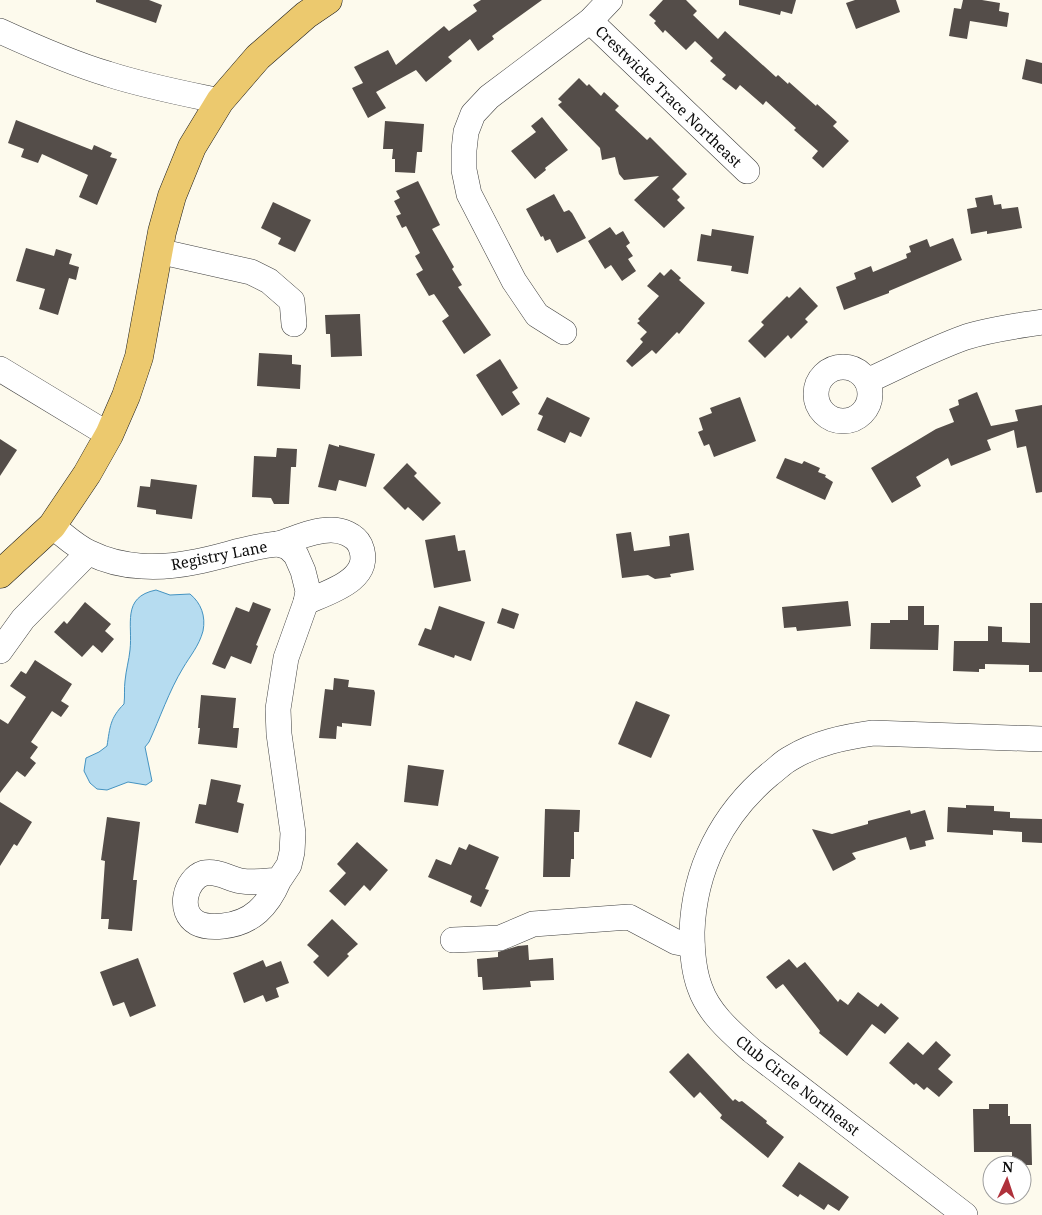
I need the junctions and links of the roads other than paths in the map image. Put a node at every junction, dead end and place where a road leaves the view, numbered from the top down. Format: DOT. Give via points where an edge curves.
graph roads {
  1 [pos="328,0"];
  2 [pos="610,0"];
  3 [pos="590,20"];
  4 [pos="0,31"];
  5 [pos="220,101"];
  6 [pos="747,170"];
  7 [pos="158,250"];
  8 [pos="1042,322"];
  9 [pos="294,324"];
  10 [pos="564,332"];
  11 [pos="0,369"];
  12 [pos="867,381"];
  13 [pos="109,434"];
  14 [pos="52,526"];
  15 [pos="278,544"];
  16 [pos="88,553"];
  17 [pos="0,574"];
  18 [pos="306,602"];
  19 [pos="0,651"];
  20 [pos="1042,739"];
  21 [pos="279,880"];
  22 [pos="453,940"];
  23 [pos="692,945"];
  24 [pos="965,1215"];
  1 -- 5 [label="main road" via="258,57"];
  2 -- 3 [label="street"];
  3 -- 6 [label="street, Crestwicke Trace Northeast"];
  3 -- 10 [label="street" via="489,97 472,114 464,150 464,170 470,194 514,281 537,315"];
  4 -- 5 [label="street" via="107,74"];
  5 -- 7 [label="main road" via="192,147 178,180"];
  7 -- 9 [label="street" via="251,272 270,281 292,301"];
  7 -- 13 [label="main road" via="139,357"];
  8 -- 12 [label="street" via="967,337"];
  11 -- 13 [label="street"];
  13 -- 14 [label="main road"];
  14 -- 16 [label="street, Registry Lane"];
  14 -- 17 [label="main road"];
  15 -- 16 [label="street, Registry Lane" via="196,562 154,567 110,562"];
  15 -- 18 [label="street, Registry Lane" via="288,547 300,562 307,581"];
  15 -- 18 [label="street" via="331,530 352,536 359,543 363,560 356,575 341,587"];
  16 -- 19 [label="street" via="24,618"];
  18 -- 21 [label="street, Registry Lane" via="286,658 278,709 293,833 289,865"];
  20 -- 23 [label="street, Club Circle Northeast" via="873,733 816,746 789,759 756,786 726,821 714,843 697,891"];
  22 -- 23 [label="street" via="500,938 533,924 629,917 676,942"];
  23 -- 24 [label="street, Club Circle Northeast" via="700,989 729,1030"];
}
